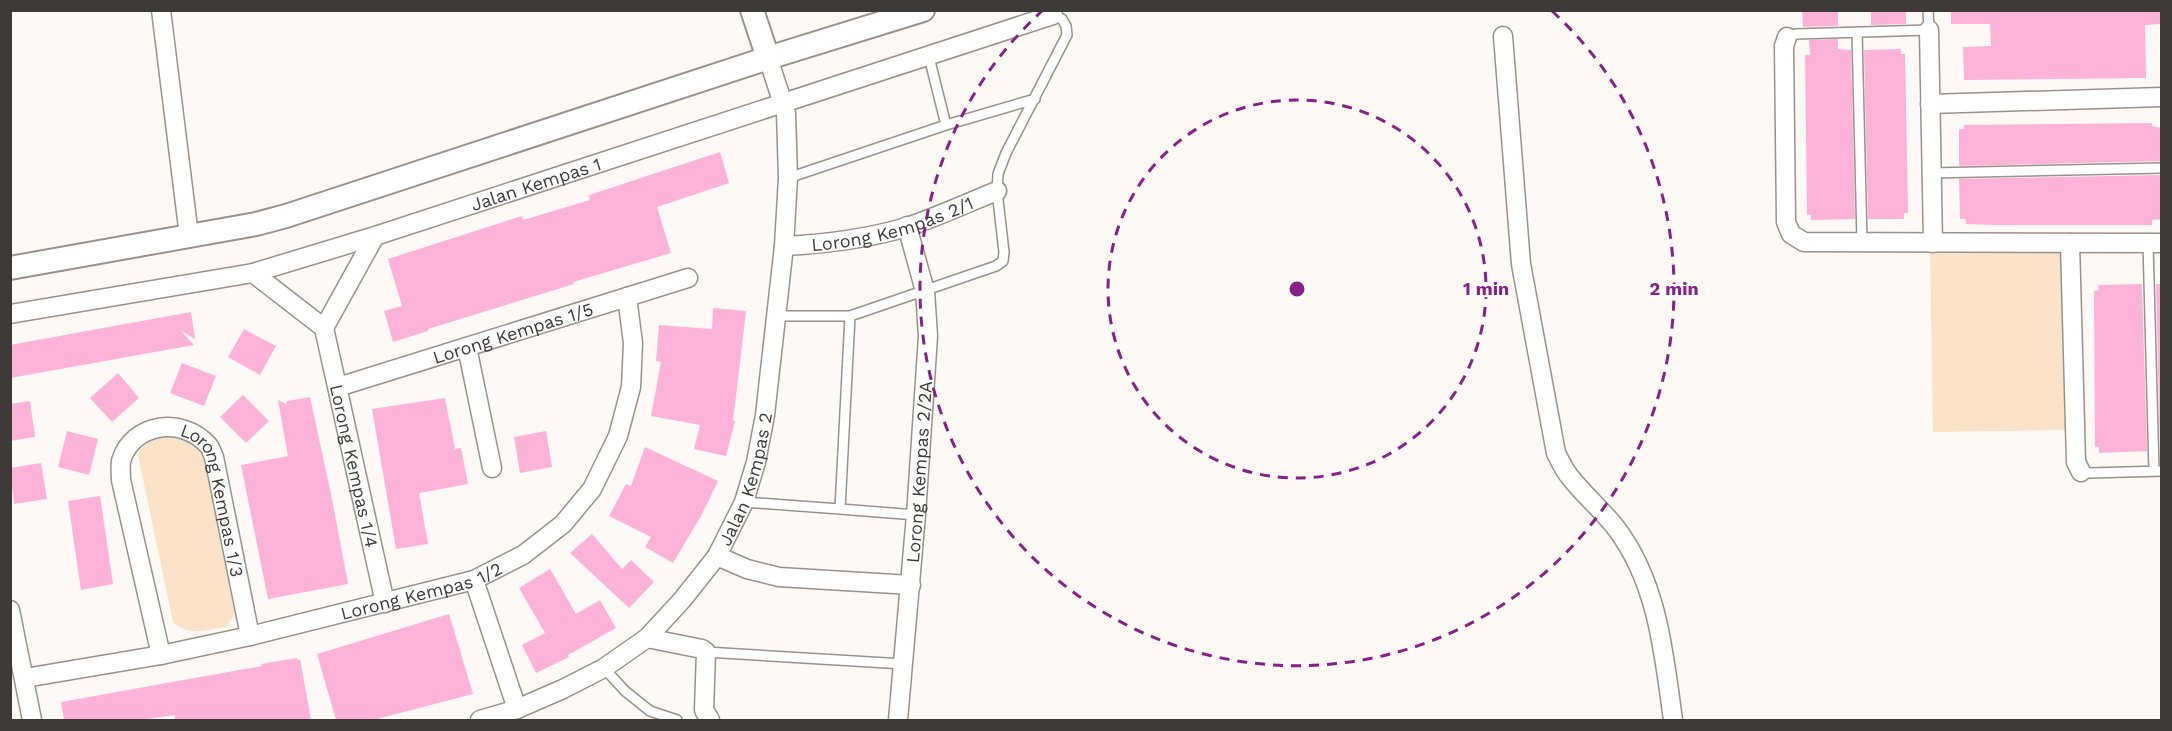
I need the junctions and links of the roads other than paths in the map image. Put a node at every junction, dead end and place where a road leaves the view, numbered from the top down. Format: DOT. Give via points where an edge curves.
graph roads {
  1 [pos="161,10"];
  2 [pos="752,10"];
  3 [pos="923,10"];
  4 [pos="1929,10"];
  5 [pos="1053,15"];
  6 [pos="1929,30"];
  7 [pos="1857,32"];
  8 [pos="1503,36"];
  9 [pos="1787,37"];
  10 [pos="928,57"];
  11 [pos="768,58"];
  12 [pos="2162,97"];
  13 [pos="1035,99"];
  14 [pos="1930,104"];
  15 [pos="783,105"];
  16 [pos="946,125"];
  17 [pos="2162,168"];
  18 [pos="1932,173"];
  19 [pos="788,178"];
  20 [pos="996,191"];
  21 [pos="907,226"];
  22 [pos="189,236"];
  23 [pos="375,236"];
  24 [pos="1862,242"];
  25 [pos="1933,243"];
  26 [pos="2070,243"];
  27 [pos="2155,243"];
  28 [pos="784,246"];
  29 [pos="10,268"];
  30 [pos="253,273"];
  31 [pos="688,278"];
  32 [pos="925,291"];
  33 [pos="627,297"];
  34 [pos="10,314"];
  35 [pos="777,316"];
  36 [pos="850,316"];
  37 [pos="324,328"];
  38 [pos="467,347"];
  39 [pos="338,387"];
  40 [pos="492,468"];
  41 [pos="2158,471"];
  42 [pos="2081,472"];
  43 [pos="744,502"];
  44 [pos="840,509"];
  45 [pos="916,515"];
  46 [pos="717,556"];
  47 [pos="474,580"];
  48 [pos="911,585"];
  49 [pos="385,603"];
  50 [pos="10,610"];
  51 [pos="250,636"];
  52 [pos="647,638"];
  53 [pos="706,652"];
  54 [pos="161,655"];
  55 [pos="904,664"];
  56 [pos="604,668"];
  57 [pos="25,678"];
  58 [pos="518,709"];
  59 [pos="32,720"];
  60 [pos="480,720"];
  61 [pos="677,720"];
  62 [pos="710,720"];
  63 [pos="898,720"];
  64 [pos="1673,720"];
  1 -- 22 [label="street"];
  2 -- 11 [label="street"];
  3 -- 11 [label="street"];
  4 -- 6 [label="lane"];
  5 -- 10 [label="street, Jalan Kempas 1"];
  5 -- 13 [label="lane" via="1062,19 1067,35"];
  6 -- 7 [label="lane"];
  6 -- 14 [label="street"];
  7 -- 9 [label="lane"];
  7 -- 24 [label="lane"];
  8 -- 64 [label="street" via="1521,264 1556,453 1568,475 1616,528 1636,559 1663,644"];
  9 -- 24 [label="street" via="1786,222 1791,234 1804,242"];
  10 -- 15 [label="street, Jalan Kempas 1"];
  10 -- 16 [label="lane"];
  11 -- 15 [label="street, Jalan Kempas 2"];
  11 -- 22 [label="street" via="286,216"];
  12 -- 14 [label="street"];
  13 -- 16 [label="lane"];
  13 -- 20 [label="lane" via="1006,153"];
  14 -- 18 [label="street"];
  15 -- 19 [label="street, Jalan Kempas 2" via="788,130"];
  15 -- 23 [label="street, Jalan Kempas 1"];
  16 -- 19 [label="lane"];
  17 -- 18 [label="lane"];
  18 -- 25 [label="street"];
  19 -- 28 [label="street, Jalan Kempas 2"];
  20 -- 21 [label="street, Lorong Kempas 2/1"];
  20 -- 32 [label="lane" via="1003,261"];
  21 -- 28 [label="street, Lorong Kempas 2/1" via="848,241"];
  21 -- 32 [label="street, Lorong Kempas 2/2A"];
  22 -- 29 [label="street"];
  23 -- 30 [label="street, Jalan Kempas 1"];
  23 -- 37 [label="street"];
  24 -- 25 [label="street"];
  25 -- 26 [label="street"];
  26 -- 27 [label="street"];
  26 -- 42 [label="street" via="2076,462"];
  27 -- 41 [label="lane"];
  28 -- 35 [label="street, Jalan Kempas 2"];
  30 -- 34 [label="street, Jalan Kempas 1"];
  30 -- 37 [label="street"];
  31 -- 33 [label="street, Lorong Kempas 1/5"];
  32 -- 36 [label="lane"];
  32 -- 45 [label="street, Lorong Kempas 2/2A" via="927,336"];
  33 -- 38 [label="street, Lorong Kempas 1/5"];
  33 -- 47 [label="street, Lorong Kempas 1/2" via="633,343 631,387 618,436 592,489 563,524 523,555"];
  35 -- 36 [label="lane"];
  35 -- 43 [label="street, Jalan Kempas 2" via="765,415"];
  36 -- 44 [label="lane"];
  37 -- 39 [label="street, Lorong Kempas 1/4"];
  38 -- 39 [label="street, Lorong Kempas 1/5"];
  38 -- 40 [label="street"];
  39 -- 49 [label="street, Lorong Kempas 1/4"];
  41 -- 42 [label="lane"];
  43 -- 44 [label="lane"];
  43 -- 46 [label="street, Jalan Kempas 2"];
  44 -- 45 [label="lane"];
  45 -- 48 [label="street, Lorong Kempas 2/2A"];
  46 -- 48 [label="street" via="778,577"];
  46 -- 52 [label="street, Jalan Kempas 2"];
  47 -- 49 [label="street, Lorong Kempas 1/2"];
  47 -- 58 [label="street"];
  48 -- 55 [label="street, Lorong Kempas 2/2A"];
  49 -- 51 [label="street, Lorong Kempas 1/2"];
  50 -- 57 [label="street"];
  51 -- 54 [label="street, Lorong Kempas 1/2"];
  51 -- 54 [label="street, Lorong Kempas 1/3" via="214,457 208,445 180,428 151,429 128,448 121,462 121,480"];
  52 -- 53 [label="street"];
  52 -- 56 [label="street, Jalan Kempas 2"];
  53 -- 55 [label="lane"];
  53 -- 62 [label="street" via="704,710"];
  54 -- 57 [label="street, Lorong Kempas 1/2"];
  55 -- 63 [label="street, Lorong Kempas 2/2A"];
  56 -- 58 [label="street, Jalan Kempas 2"];
  56 -- 61 [label="lane" via="650,711"];
  57 -- 59 [label="street"];
  58 -- 60 [label="street, Jalan Kempas 2"];
}
